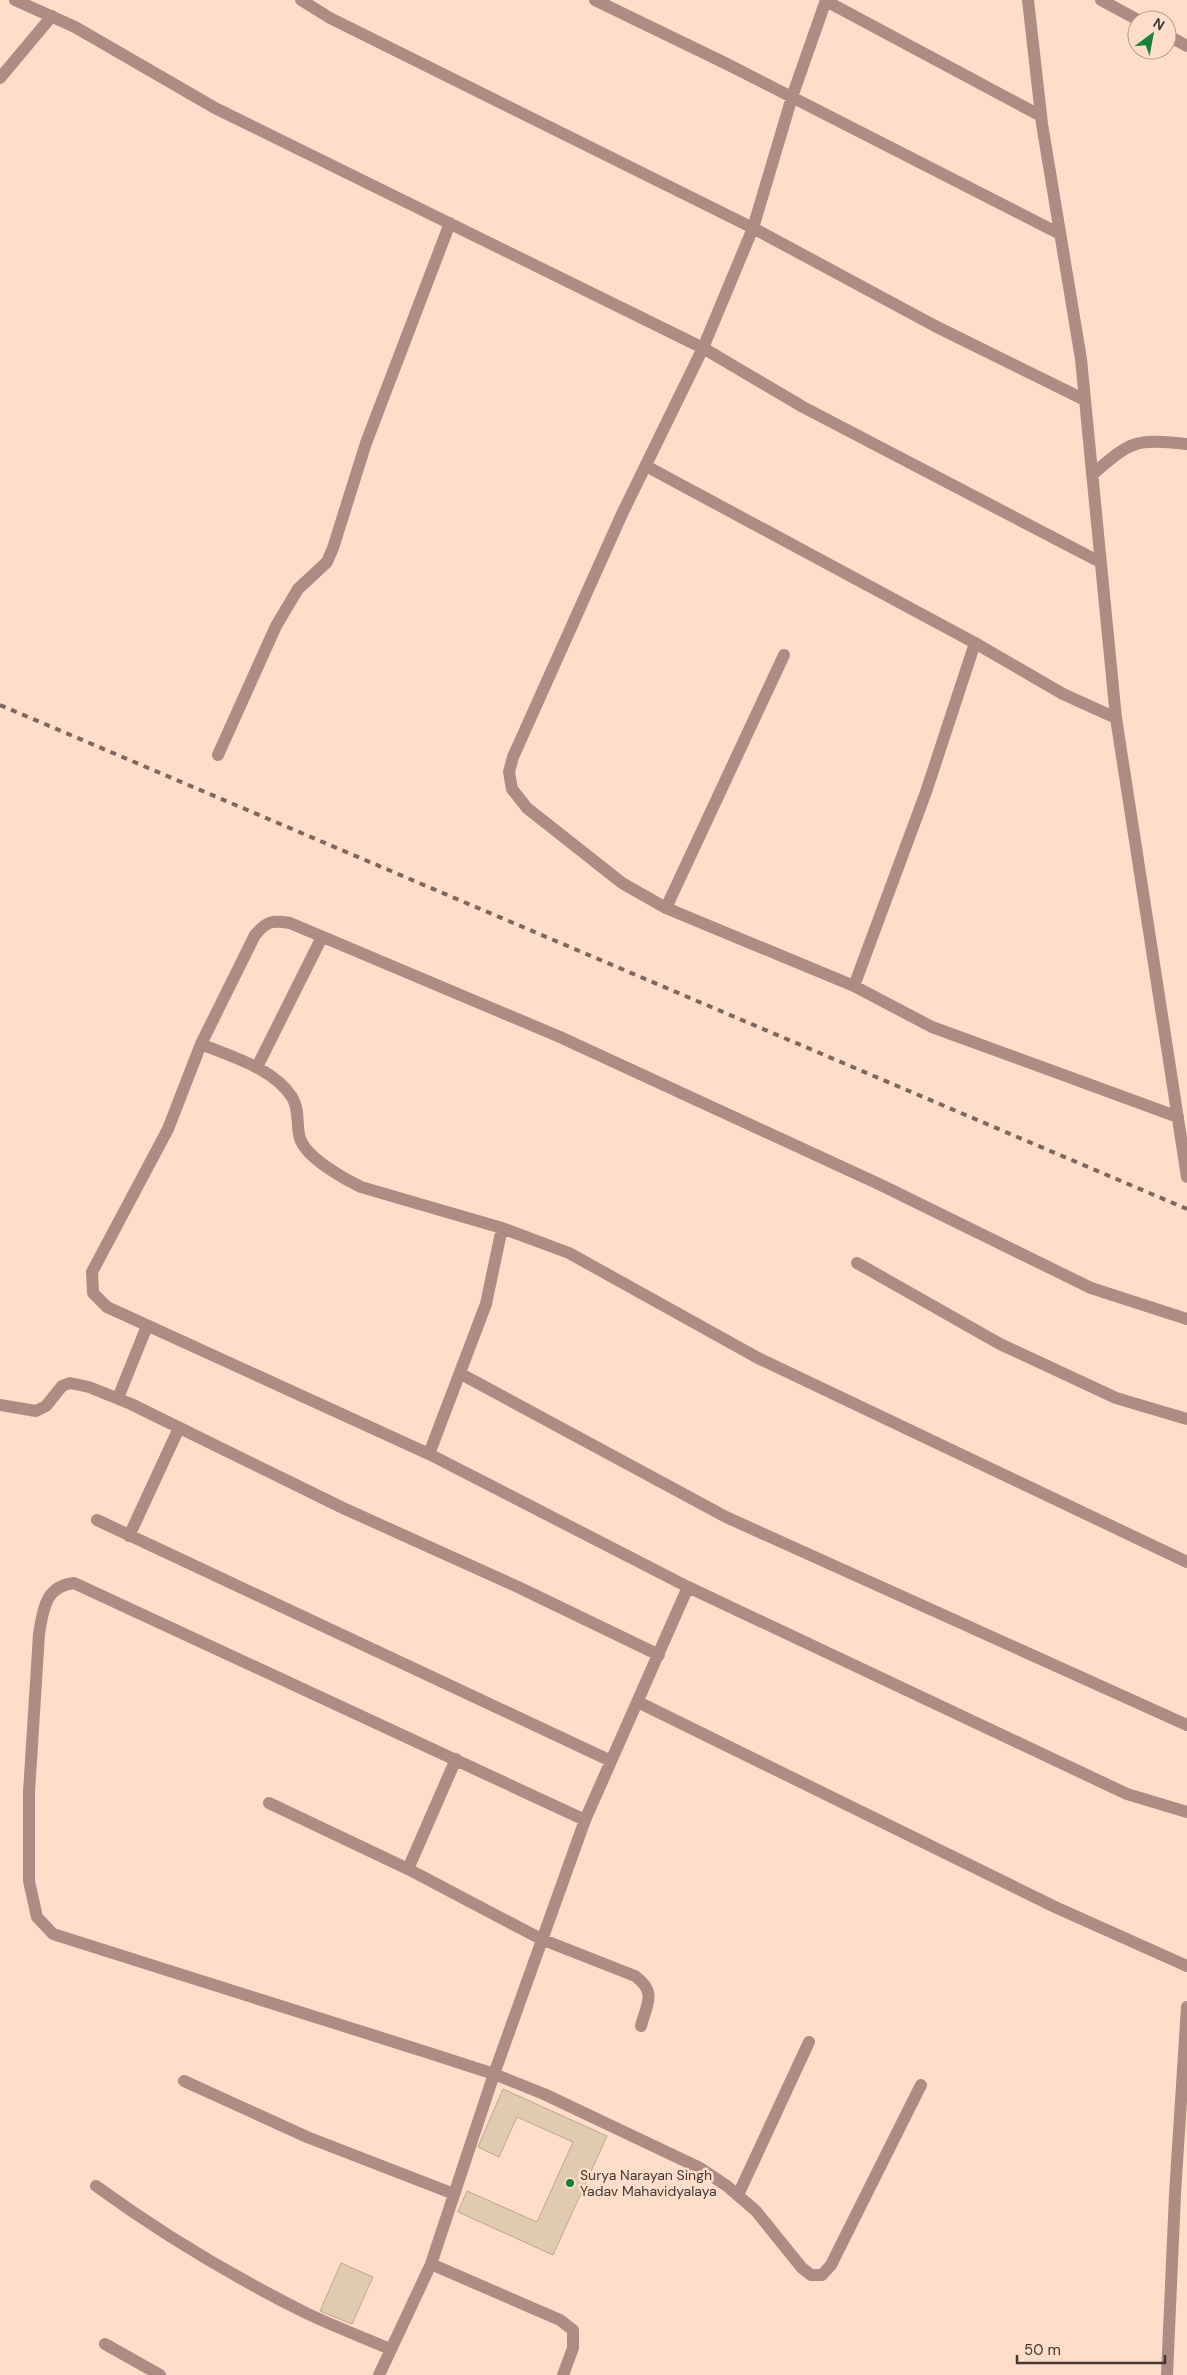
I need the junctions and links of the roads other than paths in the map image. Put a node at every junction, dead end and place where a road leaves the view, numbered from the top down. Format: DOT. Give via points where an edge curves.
graph roads {
  1 [pos="15,0"];
  2 [pos="301,0"];
  3 [pos="595,0"];
  4 [pos="1028,0"];
  5 [pos="1101,0"];
  6 [pos="826,1"];
  7 [pos="1127,14"];
  8 [pos="52,16"];
  9 [pos="0,78"];
  10 [pos="792,97"];
  11 [pos="1041,116"];
  12 [pos="450,223"];
  13 [pos="753,228"];
  14 [pos="1060,234"];
  15 [pos="703,348"];
  16 [pos="1084,400"];
  17 [pos="1187,444"];
  18 [pos="646,466"];
  19 [pos="1092,474"];
  20 [pos="1100,562"];
  21 [pos="974,643"];
  22 [pos="784,655"];
  23 [pos="1116,718"];
  24 [pos="218,755"];
  25 [pos="666,908"];
  26 [pos="322,937"];
  27 [pos="854,986"];
  28 [pos="201,1044"];
  29 [pos="257,1068"];
  30 [pos="1178,1117"];
  31 [pos="1187,1177"];
  32 [pos="502,1228"];
  33 [pos="857,1263"];
  34 [pos="1187,1319"];
  35 [pos="147,1326"];
  36 [pos="461,1374"];
  37 [pos="118,1398"];
  38 [pos="0,1405"];
  39 [pos="1187,1419"];
  40 [pos="179,1428"];
  41 [pos="429,1454"];
  42 [pos="97,1520"];
  43 [pos="129,1536"];
  44 [pos="1187,1562"];
  45 [pos="688,1587"];
  46 [pos="659,1655"];
  47 [pos="638,1702"];
  48 [pos="1187,1725"];
  49 [pos="456,1759"];
  50 [pos="611,1761"];
  51 [pos="269,1802"];
  52 [pos="1187,1812"];
  53 [pos="585,1820"];
  54 [pos="408,1869"];
  55 [pos="541,1939"];
  56 [pos="1187,1966"];
  57 [pos="1187,2008"];
  58 [pos="641,2026"];
  59 [pos="809,2042"];
  60 [pos="494,2074"];
  61 [pos="184,2081"];
  62 [pos="921,2086"];
  63 [pos="1184,2091"];
  64 [pos="96,2186"];
  65 [pos="454,2194"];
  66 [pos="738,2195"];
  67 [pos="431,2264"];
  68 [pos="105,2344"];
  69 [pos="390,2349"];
  70 [pos="160,2375"];
  71 [pos="379,2375"];
  72 [pos="563,2375"];
  73 [pos="1167,2375"];
  1 -- 8 [label="street"];
  2 -- 13 [label="street" via="330,18"];
  3 -- 10 [label="street"];
  4 -- 11 [label="street"];
  5 -- 7 [label="street"];
  6 -- 10 [label="street"];
  6 -- 11 [label="street"];
  8 -- 9 [label="street"];
  8 -- 12 [label="street" via="215,108"];
  10 -- 13 [label="street"];
  10 -- 14 [label="street"];
  11 -- 14 [label="street"];
  12 -- 15 [label="street"];
  12 -- 24 [label="street" via="366,443 334,548 327,562 298,590 276,626"];
  13 -- 15 [label="street"];
  13 -- 16 [label="street" via="935,326"];
  14 -- 16 [label="street" via="1081,358"];
  15 -- 18 [label="street"];
  15 -- 20 [label="street" via="803,407"];
  16 -- 19 [label="street"];
  17 -- 19 [label="street" via="1151,440 1133,444 1120,450"];
  18 -- 21 [label="street"];
  18 -- 25 [label="street" via="509,772 512,789 527,808 622,883"];
  19 -- 20 [label="street"];
  20 -- 23 [label="street"];
  21 -- 23 [label="street" via="1062,694"];
  21 -- 27 [label="street" via="926,792"];
  22 -- 25 [label="street"];
  23 -- 30 [label="street"];
  25 -- 27 [label="street"];
  26 -- 28 [label="street" via="290,923 276,921 264,924 255,935"];
  26 -- 29 [label="street"];
  26 -- 34 [label="street" via="560,1037 881,1185 1091,1288"];
  27 -- 30 [label="street" via="932,1027"];
  28 -- 29 [label="street"];
  28 -- 35 [label="street" via="168,1129 92,1272 93,1294 106,1307"];
  29 -- 32 [label="street" via="279,1083 291,1097 298,1109 301,1142 340,1177 361,1187"];
  30 -- 31 [label="street"];
  32 -- 36 [label="street" via="486,1304"];
  32 -- 44 [label="street" via="569,1253 758,1358"];
  33 -- 39 [label="street" via="1009,1348 1116,1398"];
  35 -- 37 [label="street"];
  35 -- 41 [label="street"];
  36 -- 41 [label="street"];
  36 -- 48 [label="street" via="726,1517"];
  37 -- 38 [label="street" via="70,1383 62,1386 46,1406 36,1411"];
  37 -- 40 [label="street"];
  40 -- 43 [label="street"];
  40 -- 46 [label="street"];
  41 -- 45 [label="street"];
  42 -- 43 [label="street"];
  43 -- 50 [label="street"];
  45 -- 46 [label="street"];
  45 -- 52 [label="street" via="1127,1794"];
  46 -- 47 [label="street"];
  47 -- 50 [label="street"];
  47 -- 56 [label="street" via="1055,1907"];
  49 -- 53 [label="street"];
  49 -- 54 [label="street"];
  49 -- 60 [label="street" via="74,1583 62,1584 51,1594 43,1609 28,1792 29,1881 37,1917 53,1934"];
  50 -- 53 [label="street"];
  51 -- 54 [label="street"];
  53 -- 55 [label="street"];
  54 -- 55 [label="street"];
  55 -- 58 [label="street" via="635,1976 644,1983 649,1996"];
  55 -- 60 [label="street"];
  57 -- 63 [label="street"];
  59 -- 66 [label="street"];
  60 -- 65 [label="street"];
  60 -- 66 [label="street" via="544,2094 700,2168"];
  61 -- 65 [label="street" via="307,2136"];
  62 -- 66 [label="street" via="831,2265 822,2275 811,2275 802,2268 756,2211"];
  63 -- 73 [label="street"];
  64 -- 69 [label="street" via="160,2231 231,2274 308,2314"];
  65 -- 67 [label="street"];
  67 -- 69 [label="street"];
  67 -- 72 [label="street" via="560,2320 573,2330 573,2348"];
  68 -- 70 [label="street"];
  69 -- 71 [label="street"];
}
